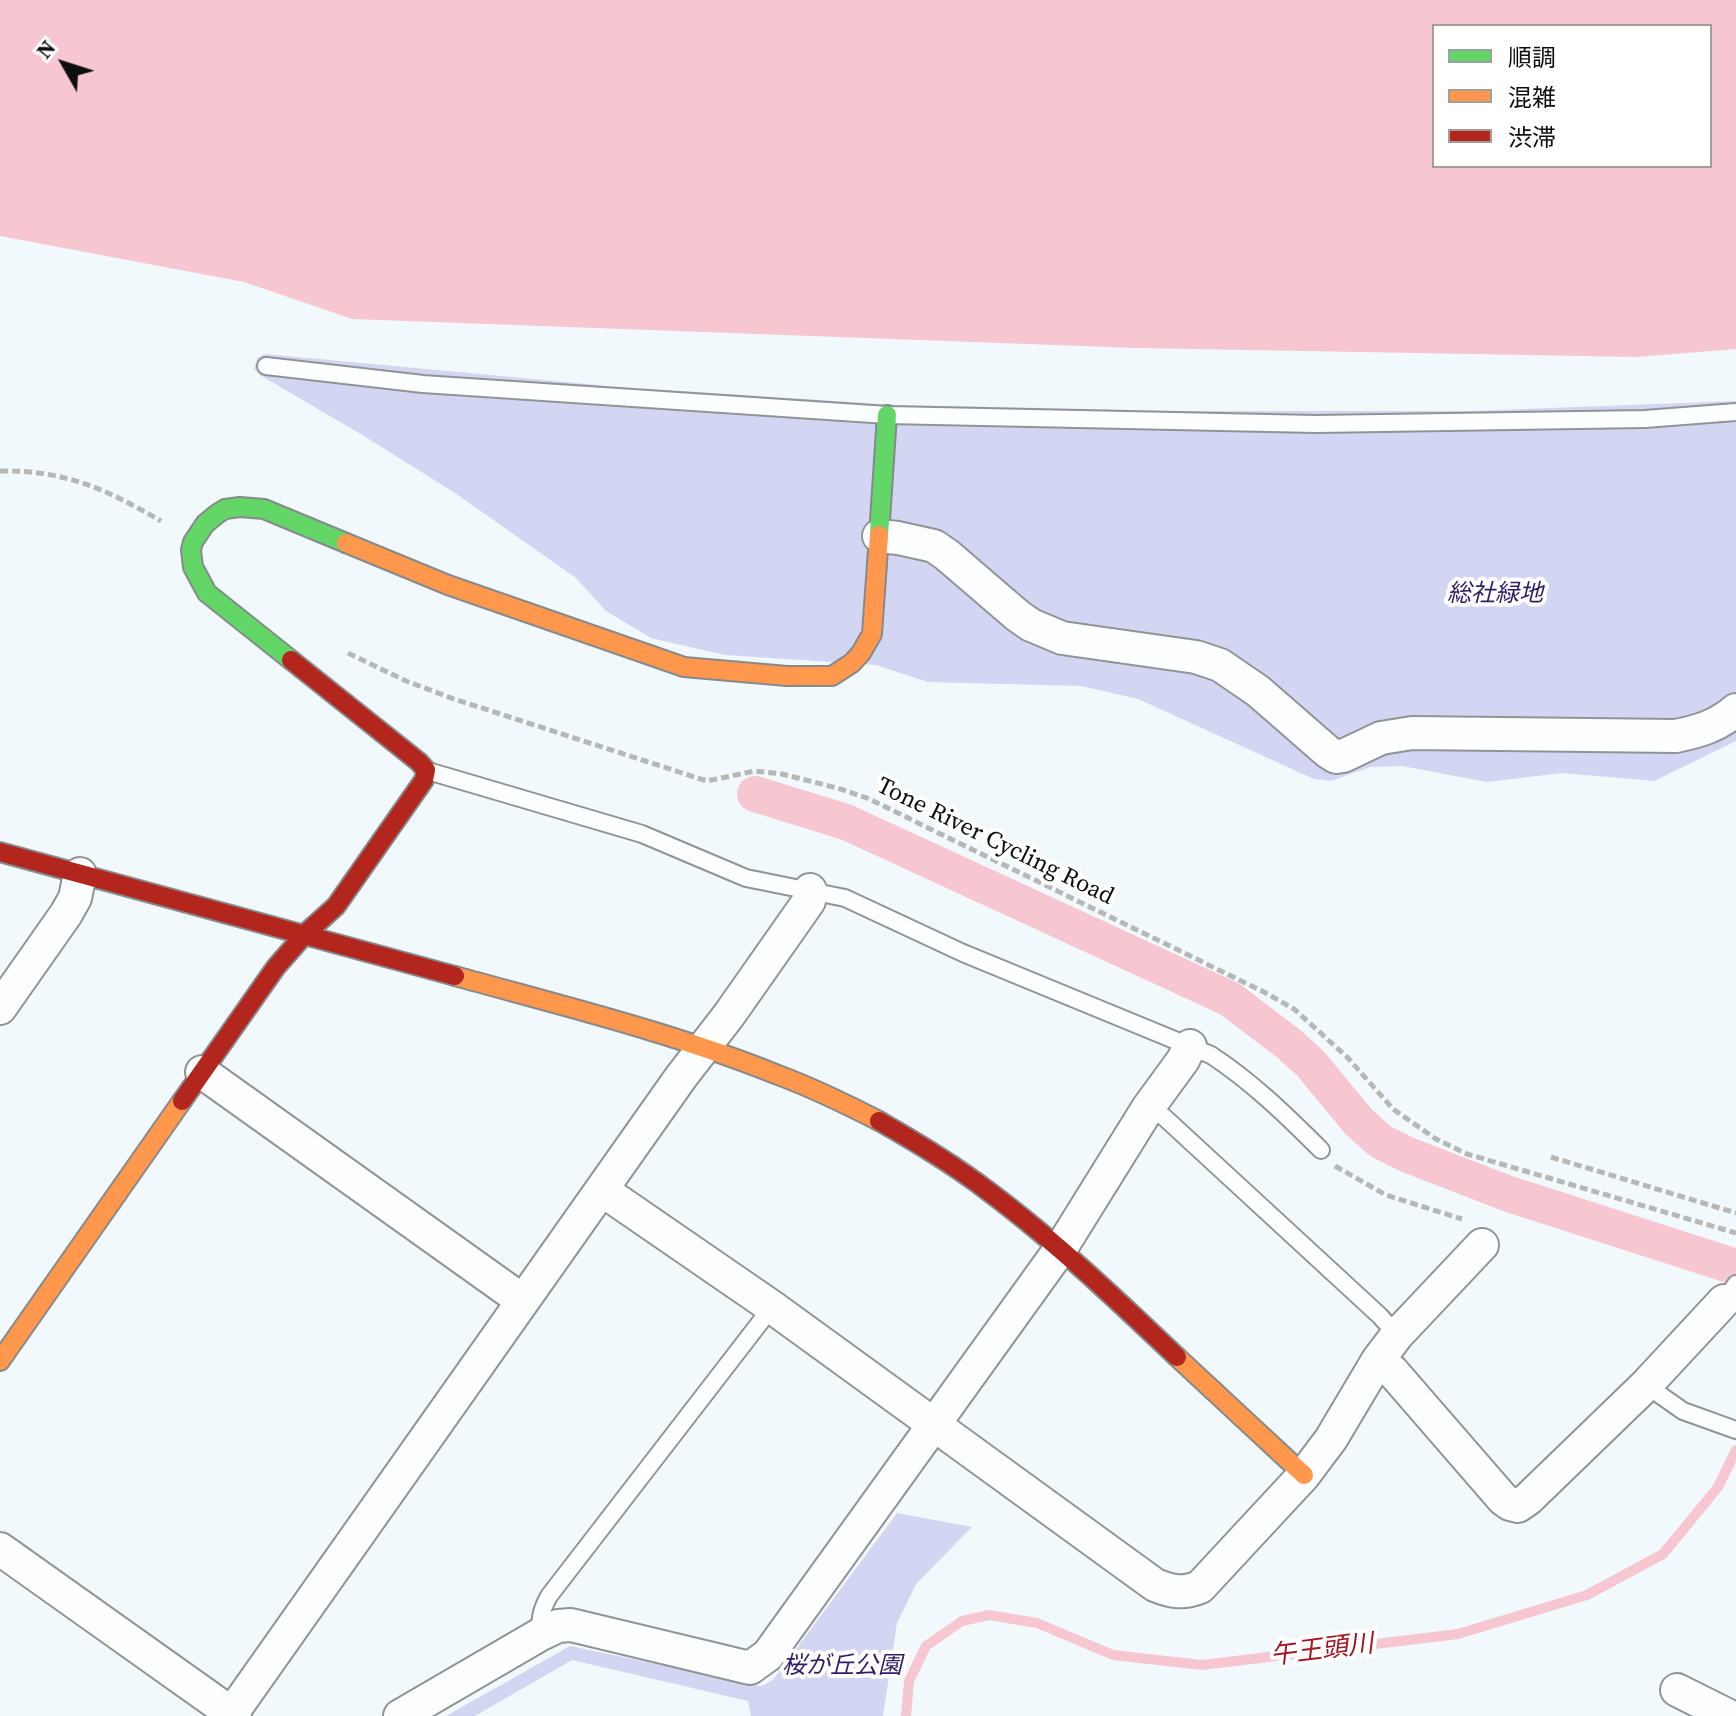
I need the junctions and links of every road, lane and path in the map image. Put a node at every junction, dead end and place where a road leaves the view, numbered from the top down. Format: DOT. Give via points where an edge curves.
graph roads {
  1 [pos="266,366"];
  2 [pos="1736,412"];
  3 [pos="887,415"];
  4 [pos="0,471"];
  5 [pos="167,524"];
  6 [pos="879,536"];
  7 [pos="347,652"];
  8 [pos="1736,710"];
  9 [pos="426,770"];
  10 [pos="0,852"];
  11 [pos="80,874"];
  12 [pos="810,890"];
  13 [pos="305,934"];
  14 [pos="0,1008"];
  15 [pos="1190,1046"];
  16 [pos="704,1047"];
  17 [pos="202,1072"];
  18 [pos="1148,1108"];
  19 [pos="1321,1150"];
  20 [pos="1551,1157"];
  21 [pos="602,1190"];
  22 [pos="1736,1213"];
  23 [pos="1736,1233"];
  24 [pos="1482,1245"];
  25 [pos="1061,1248"];
  26 [pos="1730,1293"];
  27 [pos="523,1301"];
  28 [pos="772,1307"];
  29 [pos="1397,1335"];
  30 [pos="1378,1360"];
  31 [pos="0,1361"];
  32 [pos="1646,1385"];
  33 [pos="934,1424"];
  34 [pos="1736,1430"];
  35 [pos="1304,1475"];
  36 [pos="0,1549"];
  37 [pos="541,1634"];
  38 [pos="1677,1690"];
  39 [pos="232,1715"];
  40 [pos="400,1716"];
  41 [pos="1729,1716"];
  1 -- 3 [label="lane" via="423,384"];
  2 -- 3 [label="lane" via="1645,419 1316,424"];
  3 -- 6 [label="street"];
  4 -- 5 [label="path" via="82,481"];
  6 -- 8 [label="street" via="934,546 1018,616 1062,638 1220,665 1336,757 1381,738 1412,733 1676,736 1704,730"];
  6 -- 9 [label="street" via="872,634 861,653 832,676 787,676 684,667 654,658 448,585 264,509 224,509 202,527 190,552 196,578 207,593"];
  7 -- 23 [label="path, Tone River Cycling Road" via="454,699 707,781 755,771 867,798 1294,1009 1393,1109 1436,1139 1467,1154"];
  9 -- 12 [label="lane" via="642,834 746,878"];
  9 -- 13 [label="street" via="336,906"];
  10 -- 11 [label="street"];
  11 -- 13 [label="street"];
  11 -- 14 [label="street" via="66,914"];
  12 -- 15 [label="lane" via="845,898 963,953"];
  12 -- 16 [label="street" via="809,901"];
  13 -- 16 [label="street"];
  13 -- 17 [label="street"];
  15 -- 18 [label="street"];
  15 -- 19 [label="lane" via="1246,1079"];
  16 -- 21 [label="street"];
  16 -- 25 [label="street" via="850,1106 927,1148"];
  17 -- 27 [label="street"];
  17 -- 31 [label="street"];
  18 -- 25 [label="street"];
  18 -- 29 [label="lane" via="1164,1117"];
  19 -- 24 [label="path" via="1334,1165 1386,1195 1477,1222 1488,1234"];
  20 -- 22 [label="path"];
  21 -- 27 [label="street"];
  21 -- 28 [label="street"];
  24 -- 29 [label="street"];
  25 -- 33 [label="street"];
  25 -- 35 [label="street"];
  26 -- 32 [label="street"];
  27 -- 39 [label="street"];
  28 -- 33 [label="street"];
  28 -- 37 [label="lane" via="549,1596 539,1621"];
  29 -- 30 [label="street"];
  30 -- 32 [label="street" via="1503,1499 1518,1506"];
  30 -- 35 [label="street"];
  32 -- 34 [label="lane" via="1683,1411"];
  33 -- 35 [label="street" via="1155,1585 1179,1593 1200,1587"];
  33 -- 37 [label="street" via="768,1655 750,1668 571,1625"];
  36 -- 39 [label="street"];
  37 -- 40 [label="street"];
  38 -- 41 [label="street"];
}
